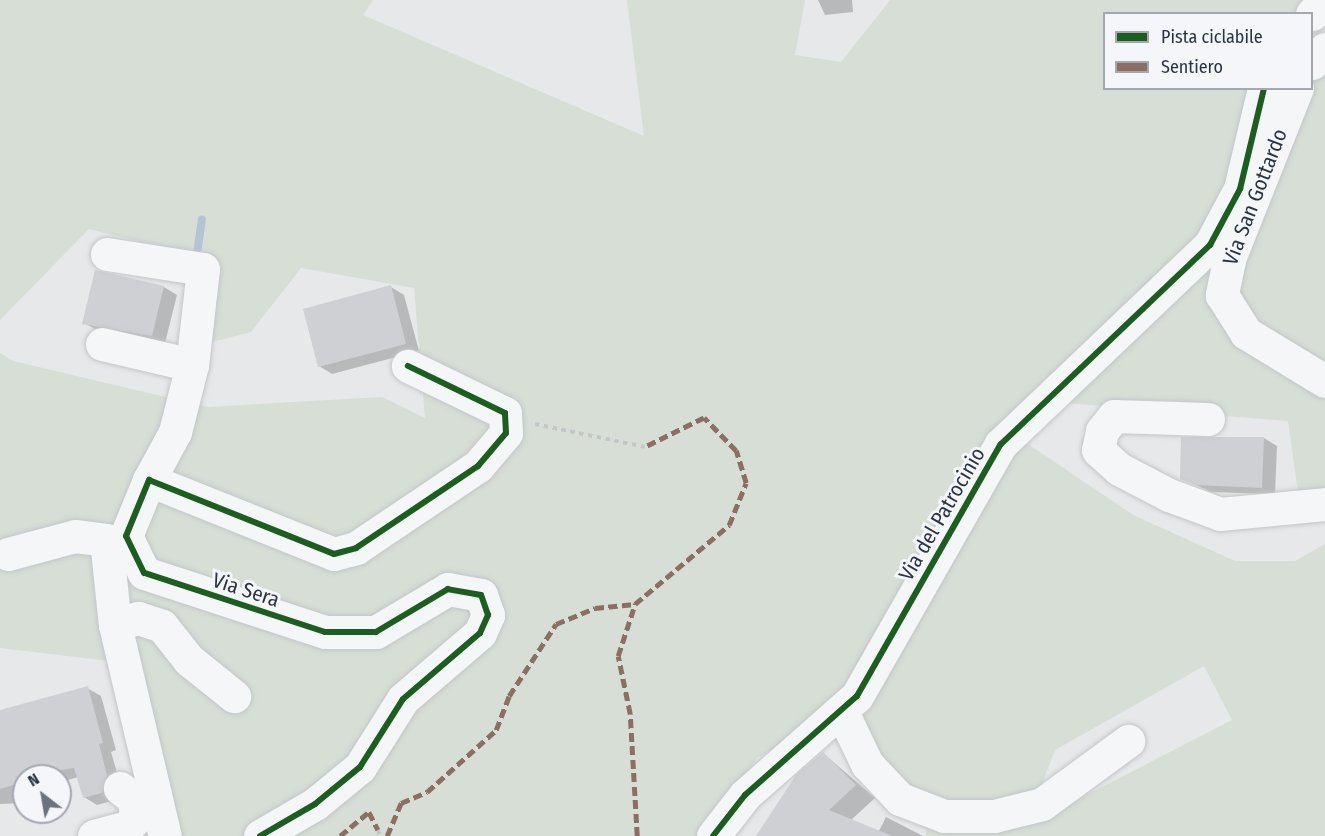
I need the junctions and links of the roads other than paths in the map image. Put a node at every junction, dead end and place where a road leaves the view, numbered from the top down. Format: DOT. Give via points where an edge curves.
graph roads {
  1 [pos="1325,0"];
  2 [pos="1313,12"];
  3 [pos="1325,49"];
  4 [pos="1313,61"];
  5 [pos="1264,90"];
  6 [pos="1296,90"];
  7 [pos="107,254"];
  8 [pos="102,344"];
  9 [pos="183,363"];
  10 [pos="408,366"];
  11 [pos="1317,376"];
  12 [pos="1208,419"];
  13 [pos="149,480"];
  14 [pos="1325,504"];
  15 [pos="8,554"];
  16 [pos="115,625"];
  17 [pos="234,696"];
  18 [pos="842,712"];
  19 [pos="1128,741"];
  20 [pos="769,776"];
  21 [pos="120,788"];
  22 [pos="759,807"];
  23 [pos="94,836"];
  24 [pos="165,836"];
  25 [pos="260,836"];
  26 [pos="713,836"];
  1 -- 2 [label="street"];
  3 -- 4 [label="street"];
  5 -- 18 [label="street, Via del Patrocinio" via="1240,189 1210,245 1001,444 857,696"];
  6 -- 11 [label="street, Via San Gottardo" via="1230,256 1222,295 1246,333"];
  7 -- 9 [label="street, Via Sera" via="190,267"];
  8 -- 9 [label="street"];
  9 -- 13 [label="street, Via Sera" via="175,432"];
  10 -- 13 [label="street" via="505,413 506,433 478,466 356,549 334,554"];
  12 -- 14 [label="street" via="1114,416 1098,450 1119,469 1159,490 1220,514"];
  13 -- 25 [label="street, Via Sera" via="126,536 144,573 326,632 376,632 448,589 481,595 488,615 480,633 403,699 360,767 315,804"];
  15 -- 16 [label="street" via="75,536 106,540"];
  16 -- 17 [label="street" via="138,618 162,626 189,660"];
  16 -- 24 [label="street"];
  18 -- 19 [label="street" via="867,764 900,799 944,816 994,816 1042,804"];
  18 -- 20 [label="street, Via del Patrocinio"];
  20 -- 22 [label="street"];
  20 -- 26 [label="street, Via del Patrocinio"];
  21 -- 23 [label="street" via="134,799 136,818 127,827"];
}
